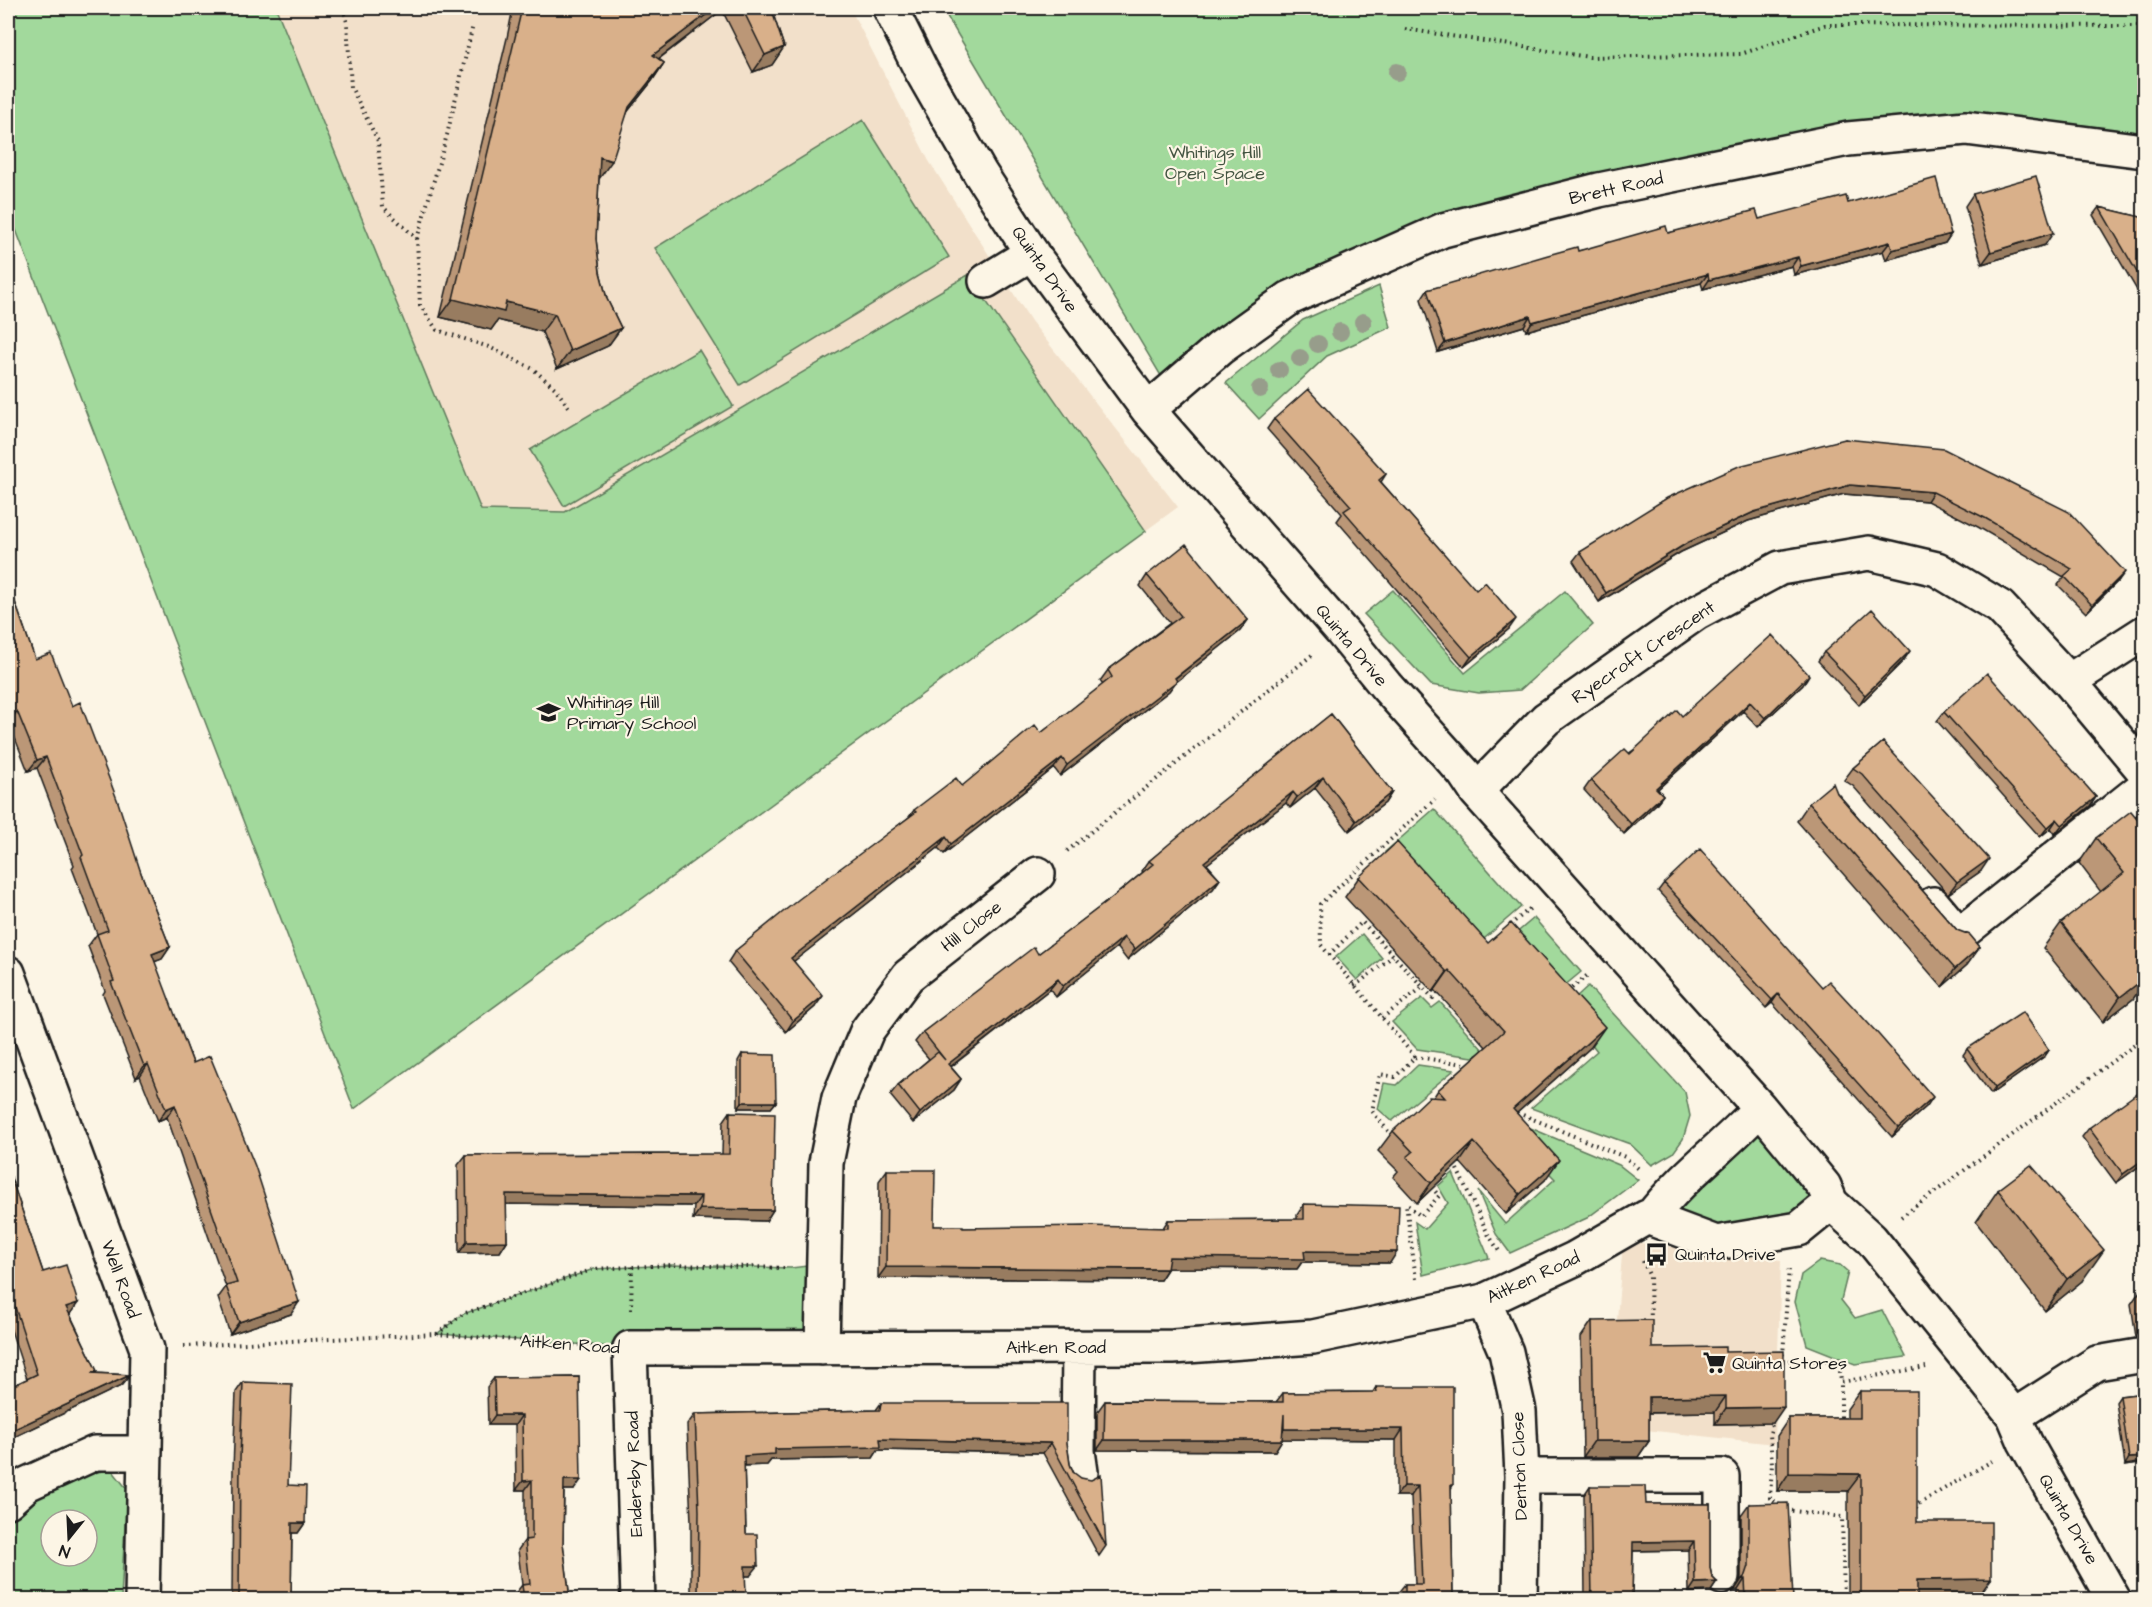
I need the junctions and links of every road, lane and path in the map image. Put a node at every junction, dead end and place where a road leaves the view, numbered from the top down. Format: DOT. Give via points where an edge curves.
graph roads {
  1 [pos="343,8"];
  2 [pos="890,8"];
  3 [pos="473,25"];
  4 [pos="2145,26"];
  5 [pos="1405,29"];
  6 [pos="2136,150"];
  7 [pos="417,239"];
  8 [pos="1032,253"];
  9 [pos="986,281"];
  10 [pos="570,409"];
  11 [pos="1148,410"];
  12 [pos="1341,632"];
  13 [pos="2145,633"];
  14 [pos="2069,681"];
  15 [pos="2145,771"];
  16 [pos="1470,782"];
  17 [pos="2145,787"];
  18 [pos="1038,874"];
  19 [pos="1559,883"];
  20 [pos="1914,884"];
  21 [pos="1508,927"];
  22 [pos="1617,950"];
  23 [pos="1329,955"];
  24 [pos="1393,956"];
  25 [pos="8,974"];
  26 [pos="1354,985"];
  27 [pos="1423,987"];
  28 [pos="1441,990"];
  29 [pos="1560,998"];
  30 [pos="1382,1018"];
  31 [pos="2145,1038"];
  32 [pos="1415,1057"];
  33 [pos="1466,1064"];
  34 [pos="1760,1108"];
  35 [pos="1523,1115"];
  36 [pos="1395,1140"];
  37 [pos="1457,1169"];
  38 [pos="1425,1177"];
  39 [pos="1831,1203"];
  40 [pos="1648,1214"];
  41 [pos="1799,1229"];
  42 [pos="1871,1239"];
  43 [pos="823,1264"];
  44 [pos="1520,1284"];
  45 [pos="1484,1301"];
  46 [pos="1422,1315"];
  47 [pos="1651,1331"];
  48 [pos="438,1334"];
  49 [pos="1956,1344"];
  50 [pos="1079,1347"];
  51 [pos="630,1348"];
  52 [pos="822,1348"];
  53 [pos="147,1349"];
  54 [pos="2145,1355"];
  55 [pos="1783,1360"];
  56 [pos="1781,1371"];
  57 [pos="1841,1382"];
  58 [pos="1774,1413"];
  59 [pos="2019,1429"];
  60 [pos="1841,1430"];
  61 [pos="145,1453"];
  62 [pos="1081,1472"];
  63 [pos="1522,1476"];
  64 [pos="8,1502"];
  65 [pos="1786,1510"];
  66 [pos="1915,1515"];
  67 [pos="1787,1521"];
  68 [pos="1722,1577"];
  69 [pos="142,1599"];
  70 [pos="638,1599"];
  71 [pos="1520,1599"];
  72 [pos="1844,1599"];
  73 [pos="2114,1599"];
  1 -- 7 [label="path" via="351,87 378,141 383,207"];
  2 -- 8 [label="street, Quinta Drive" via="980,173"];
  3 -- 7 [label="path"];
  4 -- 5 [label="path" via="1826,25 1741,54 1589,57"];
  6 -- 11 [label="street, Brett Road" via="1966,128 1848,139 1599,190 1443,230 1290,298 1220,348"];
  7 -- 10 [label="path" via="420,305 437,330 489,347 533,369 555,388"];
  8 -- 9 [label="street"];
  8 -- 11 [label="street, Quinta Drive"];
  11 -- 12 [label="street, Quinta Drive"];
  12 -- 16 [label="street, Quinta Drive"];
  12 -- 18 [label="path"];
  13 -- 14 [label="street"];
  14 -- 15 [label="street, Ryecroft Crescent"];
  14 -- 16 [label="street, Ryecroft Crescent" via="2000,607 1936,569 1869,553 1779,568 1696,613 1546,719"];
  16 -- 19 [label="street, Quinta Drive"];
  16 -- 23 [label="path" via="1320,904 1321,945"];
  17 -- 20 [label="street" via="1959,935"];
  18 -- 43 [label="street, Hill Close" via="908,976 867,1031 839,1098 826,1163"];
  19 -- 21 [label="path"];
  19 -- 22 [label="street, Quinta Drive"];
  22 -- 29 [label="path"];
  22 -- 34 [label="street, Quinta Drive"];
  23 -- 24 [label="path" via="1362,922"];
  23 -- 26 [label="path"];
  24 -- 26 [label="path"];
  24 -- 27 [label="path"];
  25 -- 53 [label="street, Well Road"];
  26 -- 30 [label="path"];
  27 -- 28 [label="path" via="1433,998"];
  27 -- 30 [label="path"];
  30 -- 32 [label="path"];
  31 -- 42 [label="path"];
  32 -- 33 [label="path"];
  32 -- 36 [label="path" via="1395,1077 1380,1074 1372,1111"];
  34 -- 39 [label="street, Quinta Drive" via="1824,1186"];
  34 -- 40 [label="street, Aitken Road"];
  35 -- 40 [label="path" via="1625,1157"];
  37 -- 44 [label="path" via="1488,1234"];
  38 -- 46 [label="path" via="1439,1196 1421,1215 1406,1204"];
  39 -- 41 [label="street"];
  39 -- 42 [label="street, Quinta Drive"];
  40 -- 41 [label="street" via="1716,1243"];
  40 -- 44 [label="street, Aitken Road" via="1574,1259"];
  40 -- 47 [label="path"];
  41 -- 55 [label="path" via="1788,1271"];
  42 -- 49 [label="street, Quinta Drive"];
  43 -- 48 [label="path" via="791,1268 671,1265 594,1269 463,1314"];
  43 -- 52 [label="street, Hill Close"];
  44 -- 45 [label="street, Aitken Road"];
  45 -- 46 [label="street, Aitken Road"];
  45 -- 63 [label="street, Denton Close" via="1506,1352 1519,1411"];
  46 -- 50 [label="street, Aitken Road" via="1313,1337 1173,1347"];
  48 -- 51 [label="path, Aitken Road"];
  48 -- 53 [label="path, Aitken Road"];
  49 -- 57 [label="path" via="1923,1369"];
  49 -- 59 [label="street, Quinta Drive"];
  50 -- 52 [label="street, Aitken Road"];
  50 -- 62 [label="street"];
  51 -- 52 [label="street, Aitken Road"];
  51 -- 70 [label="street, Endersby Road"];
  53 -- 61 [label="street, Well Road"];
  54 -- 59 [label="street" via="2097,1363"];
  55 -- 56 [label="path"];
  55 -- 57 [label="path" via="1837,1360"];
  57 -- 60 [label="path"];
  58 -- 65 [label="path" via="1770,1434 1770,1498"];
  59 -- 66 [label="path" via="1918,1504"];
  59 -- 73 [label="street, Quinta Drive"];
  61 -- 64 [label="street" via="94,1453 27,1484"];
  61 -- 69 [label="street, Well Road"];
  63 -- 68 [label="street" via="1722,1476"];
  63 -- 71 [label="street, Denton Close"];
  65 -- 67 [label="path"];
  65 -- 72 [label="path" via="1842,1517"];
}
